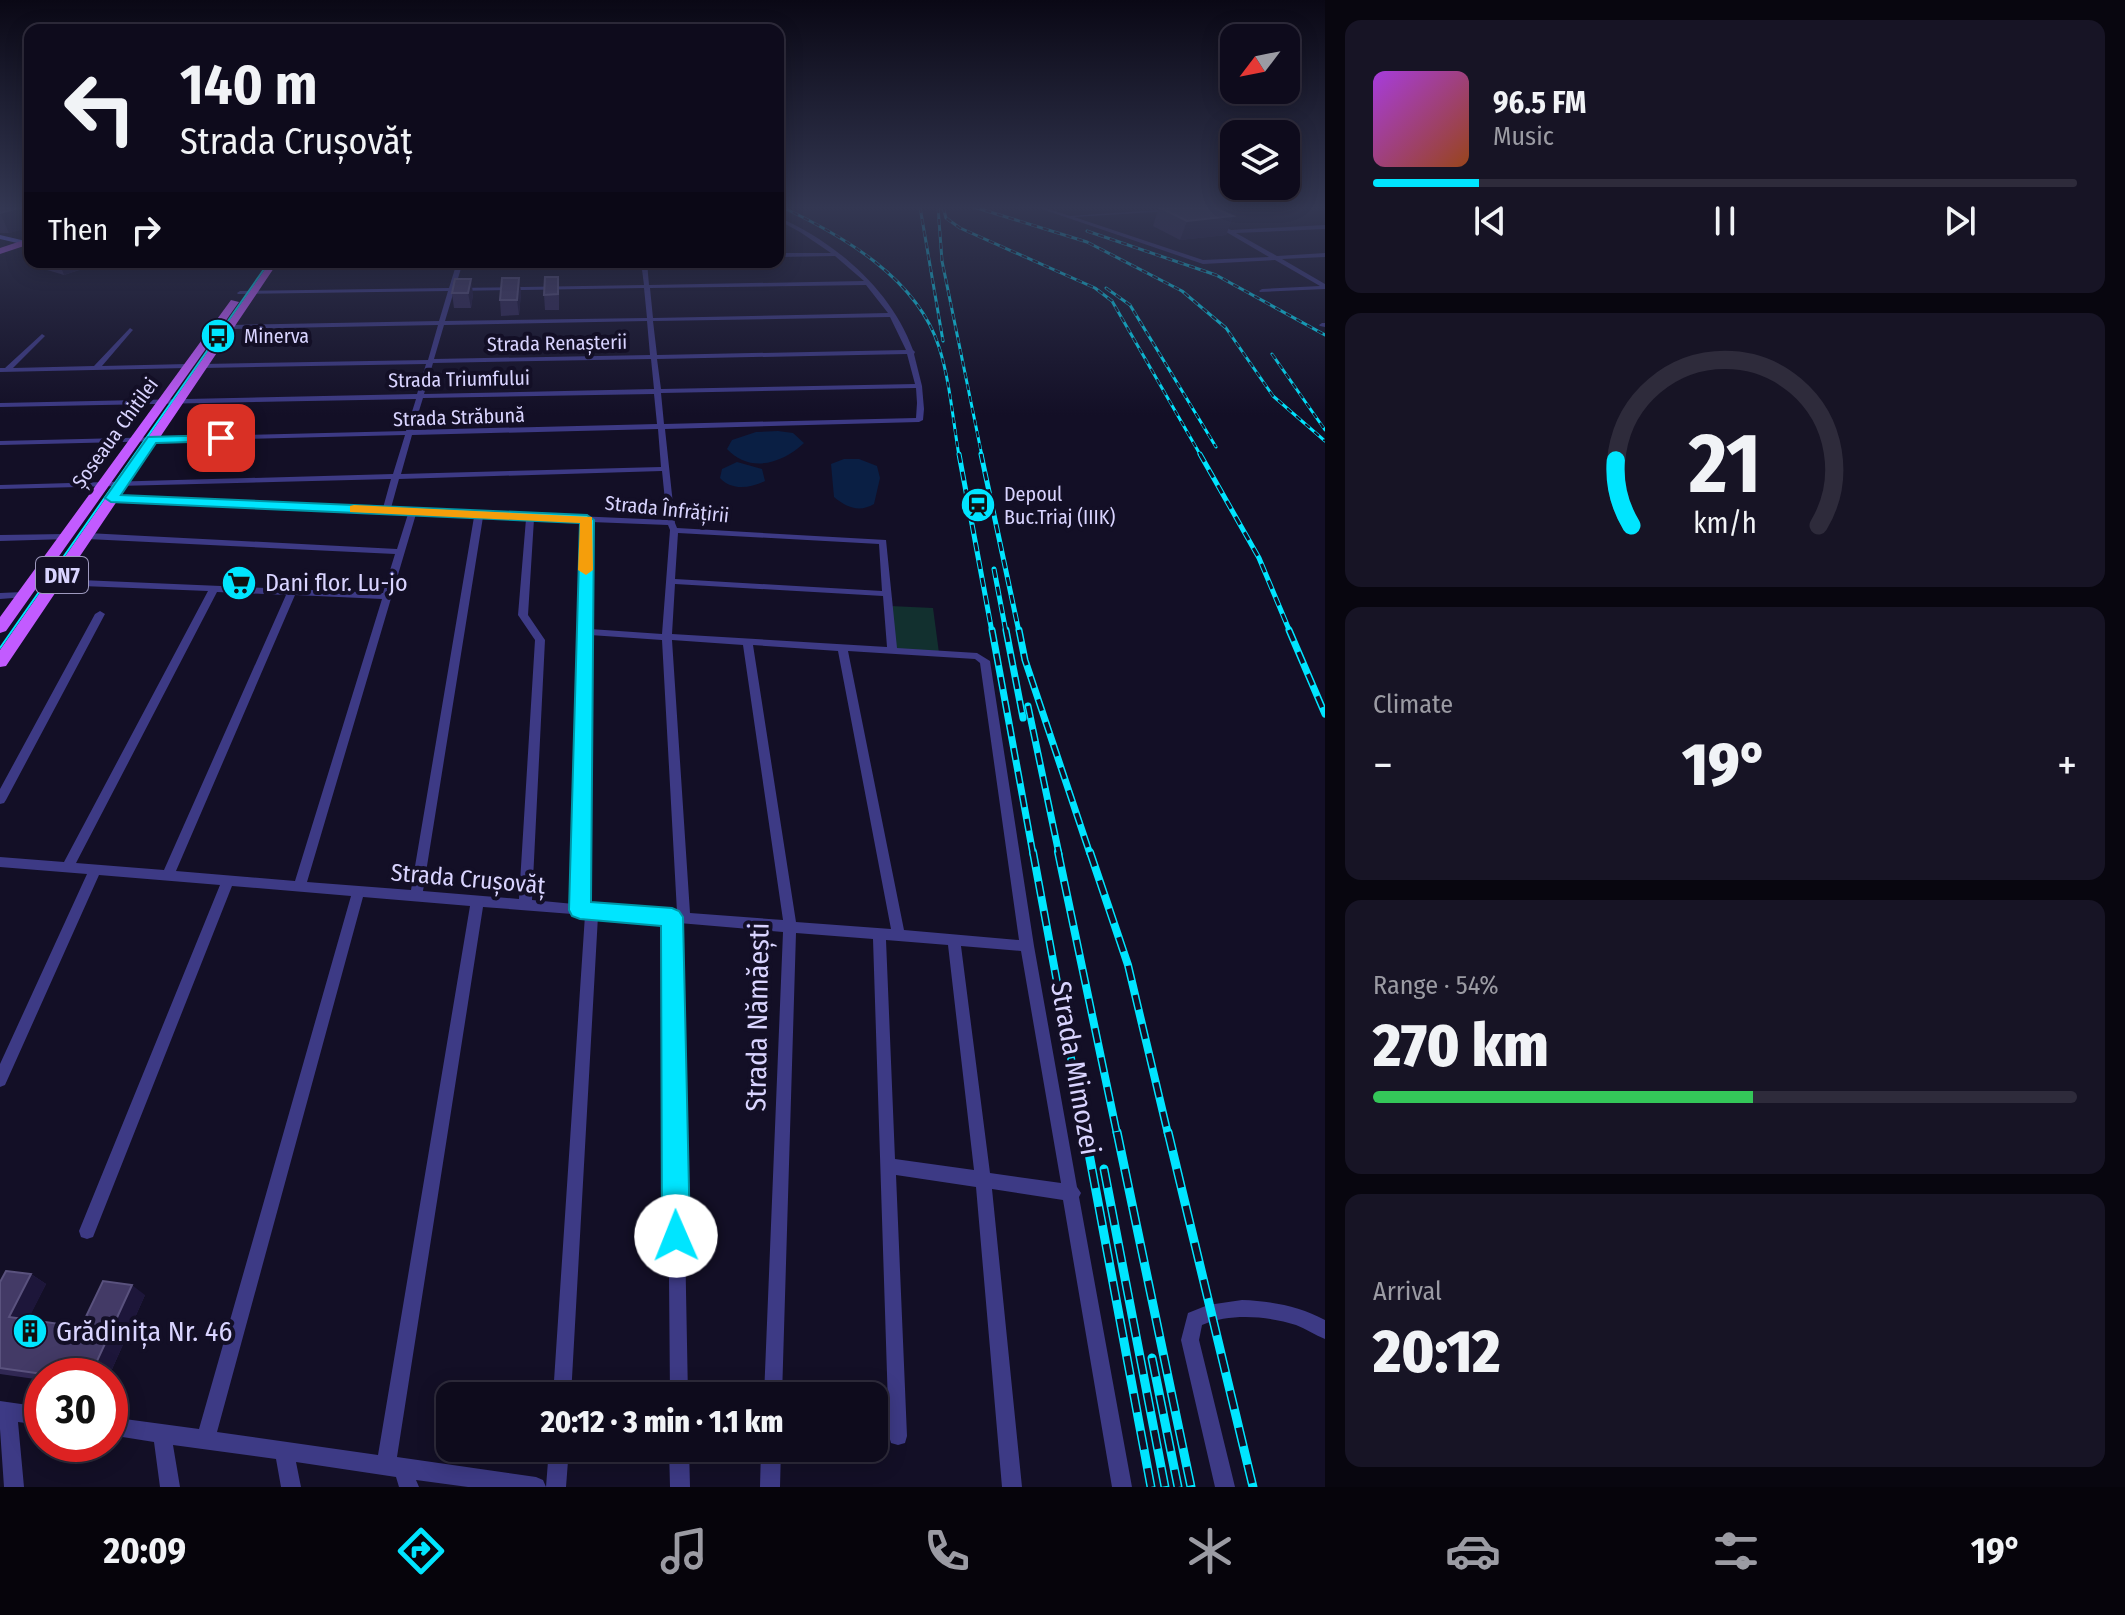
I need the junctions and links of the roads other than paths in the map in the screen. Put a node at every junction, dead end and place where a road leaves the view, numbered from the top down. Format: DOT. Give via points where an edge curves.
graph roads {
  1 [pos="252,276"];
  2 [pos="264,276"];
  3 [pos="455,276"];
  4 [pos="646,276"];
  5 [pos="860,276"];
  6 [pos="867,283"];
  7 [pos="647,286"];
  8 [pos="1325,286"];
  9 [pos="450,290"];
  10 [pos="1262,291"];
  11 [pos="240,293"];
  12 [pos="253,293"];
  13 [pos="894,315"];
  14 [pos="651,319"];
  15 [pos="440,323"];
  16 [pos="231,327"];
  17 [pos="130,330"];
  18 [pos="42,336"];
  19 [pos="912,352"];
  20 [pos="654,357"];
  21 [pos="428,362"];
  22 [pos="187,366"];
  23 [pos="203,366"];
  24 [pos="96,368"];
  25 [pos="4,370"];
  26 [pos="0,377"];
  27 [pos="919,386"];
  28 [pos="657,391"];
  29 [pos="420,396"];
  30 [pos="163,401"];
  31 [pos="179,401"];
  32 [pos="0,405"];
  33 [pos="661,427"];
  34 [pos="409,434"];
  35 [pos="144,440"];
  36 [pos="0,443"];
  37 [pos="664,469"];
  38 [pos="397,476"];
  39 [pos="0,487"];
  40 [pos="111,490"];
  41 [pos="386,510"];
  42 [pos="413,511"];
  43 [pos="479,514"];
  44 [pos="530,516"];
  45 [pos="587,520"];
  46 [pos="672,527"];
  47 [pos="87,536"];
  48 [pos="65,537"];
  49 [pos="0,538"];
  50 [pos="400,552"];
  51 [pos="670,581"];
  52 [pos="57,582"];
  53 [pos="214,589"];
  54 [pos="292,592"];
  55 [pos="888,594"];
  56 [pos="23,595"];
  57 [pos="0,596"];
  58 [pos="385,596"];
  59 [pos="100,614"];
  60 [pos="0,628"];
  61 [pos="584,632"];
  62 [pos="667,637"];
  63 [pos="748,642"];
  64 [pos="842,648"];
  65 [pos="892,650"];
  66 [pos="0,662"];
  67 [pos="0,800"];
  68 [pos="0,862"];
  69 [pos="67,868"];
  70 [pos="95,871"];
  71 [pos="168,876"];
  72 [pos="228,881"];
  73 [pos="299,887"];
  74 [pos="358,892"];
  75 [pos="416,896"];
  76 [pos="477,901"];
  77 [pos="525,905"];
  78 [pos="586,910"];
  79 [pos="678,918"];
  80 [pos="790,927"];
  81 [pos="879,934"];
  82 [pos="899,936"];
  83 [pos="954,940"];
  84 [pos="1027,946"];
  85 [pos="0,1080"];
  86 [pos="890,1166"];
  87 [pos="983,1179"];
  88 [pos="1073,1193"];
  89 [pos="87,1231"];
  90 [pos="1325,1330"];
  91 [pos="563,1382"];
  92 [pos="679,1382"];
  93 [pos="774,1382"];
  94 [pos="4,1410"];
  95 [pos="24,1413"];
  96 [pos="128,1428"];
  97 [pos="162,1433"];
  98 [pos="898,1436"];
  99 [pos="206,1439"];
  100 [pos="284,1451"];
  101 [pos="558,1462"];
  102 [pos="679,1462"];
  103 [pos="771,1462"];
  104 [pos="399,1473"];
  105 [pos="14,1487"];
  106 [pos="170,1487"];
  107 [pos="291,1487"];
  108 [pos="536,1487"];
  109 [pos="556,1487"];
  110 [pos="680,1487"];
  111 [pos="770,1487"];
  112 [pos="1012,1487"];
  113 [pos="1122,1487"];
  114 [pos="1225,1487"];
  1 -- 11 [label="main road, Șoseaua Chitilei / DN7"];
  2 -- 12 [label="main road, Șoseaua Chitilei / DN7"];
  3 -- 9 [label="street"];
  4 -- 7 [label="street"];
  5 -- 6 [label="street"];
  6 -- 7 [label="street"];
  6 -- 13 [label="street"];
  7 -- 9 [label="street"];
  7 -- 14 [label="street"];
  8 -- 10 [label="street"];
  9 -- 12 [label="street"];
  9 -- 15 [label="street"];
  11 -- 12 [label="street"];
  11 -- 22 [label="main road, Șoseaua Chitilei / DN7"];
  12 -- 16 [label="main road, Șoseaua Chitilei / DN7"];
  13 -- 14 [label="street"];
  13 -- 19 [label="street"];
  14 -- 15 [label="street"];
  14 -- 20 [label="street"];
  15 -- 16 [label="street"];
  15 -- 21 [label="street"];
  16 -- 23 [label="main road, Șoseaua Chitilei / DN7"];
  17 -- 24 [label="street"];
  18 -- 25 [label="street"];
  19 -- 20 [label="street, Strada Renașterii"];
  19 -- 27 [label="street"];
  20 -- 21 [label="street, Strada Renașterii"];
  20 -- 28 [label="street"];
  21 -- 23 [label="street, Strada Renașterii"];
  21 -- 29 [label="street"];
  22 -- 24 [label="street"];
  22 -- 30 [label="main road, Șoseaua Chitilei / DN7"];
  23 -- 31 [label="main road, Șoseaua Chitilei / DN7"];
  24 -- 25 [label="street"];
  25 -- 26 [label="street"];
  27 -- 28 [label="street, Strada Triumfului"];
  27 -- 33 [label="street, Strada Străbună" via="919,420"];
  28 -- 29 [label="street, Strada Triumfului"];
  28 -- 33 [label="street"];
  29 -- 31 [label="street, Strada Triumfului"];
  29 -- 34 [label="street"];
  30 -- 31 [label="street, Strada Triumfului"];
  30 -- 32 [label="street, Strada Triumfului"];
  30 -- 35 [label="main road, Șoseaua Chitilei / DN7"];
  31 -- 35 [label="main road, Șoseaua Chitilei / DN7"];
  33 -- 34 [label="street, Strada Străbună"];
  33 -- 37 [label="street"];
  34 -- 35 [label="street, Strada Străbună"];
  34 -- 38 [label="street"];
  35 -- 36 [label="street, Strada Străbună"];
  35 -- 40 [label="main road, Șoseaua Chitilei / DN7"];
  37 -- 38 [label="street"];
  37 -- 46 [label="street"];
  38 -- 40 [label="street"];
  38 -- 41 [label="street"];
  39 -- 40 [label="street"];
  40 -- 41 [label="street, Strada Înfrățirii"];
  40 -- 47 [label="main road, Șoseaua Chitilei / DN7"];
  40 -- 48 [label="main road, Șoseaua Chitilei / DN7"];
  41 -- 42 [label="street, Strada Înfrățirii"];
  42 -- 43 [label="street, Strada Înfrățirii"];
  42 -- 50 [label="street"];
  43 -- 44 [label="street, Strada Înfrățirii"];
  43 -- 75 [label="street"];
  44 -- 45 [label="street, Strada Înfrățirii"];
  44 -- 77 [label="street" via="523,615 540,640"];
  45 -- 46 [label="street, Strada Înfrățirii"];
  45 -- 61 [label="street"];
  46 -- 51 [label="street"];
  46 -- 55 [label="street, Strada Înfrățirii" via="883,542"];
  47 -- 50 [label="street"];
  47 -- 52 [label="main road, Șoseaua Chitilei / DN7"];
  48 -- 49 [label="street"];
  48 -- 56 [label="main road, Șoseaua Chitilei / DN7"];
  50 -- 58 [label="street"];
  51 -- 55 [label="street"];
  51 -- 62 [label="street"];
  52 -- 53 [label="street"];
  52 -- 66 [label="main road, Șoseaua Chitilei / DN7"];
  53 -- 54 [label="street"];
  53 -- 69 [label="street"];
  54 -- 58 [label="street"];
  54 -- 71 [label="street"];
  55 -- 65 [label="street"];
  56 -- 57 [label="street"];
  56 -- 60 [label="main road, Șoseaua Chitilei / DN7"];
  58 -- 73 [label="street"];
  59 -- 67 [label="street"];
  61 -- 62 [label="street"];
  61 -- 78 [label="street"];
  62 -- 63 [label="street"];
  62 -- 79 [label="street"];
  63 -- 64 [label="street"];
  63 -- 80 [label="street, Strada Nămăești"];
  64 -- 65 [label="street"];
  64 -- 82 [label="street"];
  65 -- 84 [label="street, Strada Mimozei" via="983,658"];
  68 -- 69 [label="street, Strada Crușovăț"];
  69 -- 70 [label="street, Strada Crușovăț"];
  70 -- 71 [label="street, Strada Crușovăț"];
  70 -- 85 [label="street"];
  71 -- 72 [label="street, Strada Crușovăț"];
  72 -- 73 [label="street, Strada Crușovăț"];
  72 -- 89 [label="street"];
  73 -- 74 [label="street, Strada Crușovăț"];
  74 -- 75 [label="street, Strada Crușovăț"];
  74 -- 99 [label="street"];
  75 -- 76 [label="street, Strada Crușovăț"];
  76 -- 77 [label="street, Strada Crușovăț"];
  76 -- 104 [label="street"];
  77 -- 78 [label="street, Strada Crușovăț"];
  78 -- 79 [label="street, Strada Crușovăț"];
  78 -- 91 [label="street"];
  79 -- 80 [label="street, Strada Crușovăț"];
  79 -- 92 [label="street"];
  80 -- 81 [label="street, Strada Crușovăț"];
  80 -- 93 [label="street, Strada Nămăești"];
  81 -- 82 [label="street, Strada Crușovăț"];
  81 -- 86 [label="street"];
  82 -- 83 [label="street, Strada Crușovăț"];
  83 -- 84 [label="street, Strada Crușovăț"];
  83 -- 87 [label="street"];
  84 -- 88 [label="street, Strada Mimozei"];
  86 -- 87 [label="street"];
  86 -- 98 [label="street"];
  87 -- 88 [label="street"];
  87 -- 112 [label="street"];
  88 -- 113 [label="street, Strada Mimozei"];
  90 -- 114 [label="street" via="1291,1314 1250,1308 1194,1319 1190,1340"];
  94 -- 95 [label="street"];
  94 -- 105 [label="street"];
  96 -- 97 [label="street"];
  97 -- 99 [label="street"];
  97 -- 106 [label="street"];
  99 -- 100 [label="street"];
  100 -- 104 [label="street"];
  100 -- 107 [label="street"];
  101 -- 109 [label="street"];
  102 -- 110 [label="street"];
  103 -- 111 [label="street"];
  104 -- 108 [label="street"];
}
